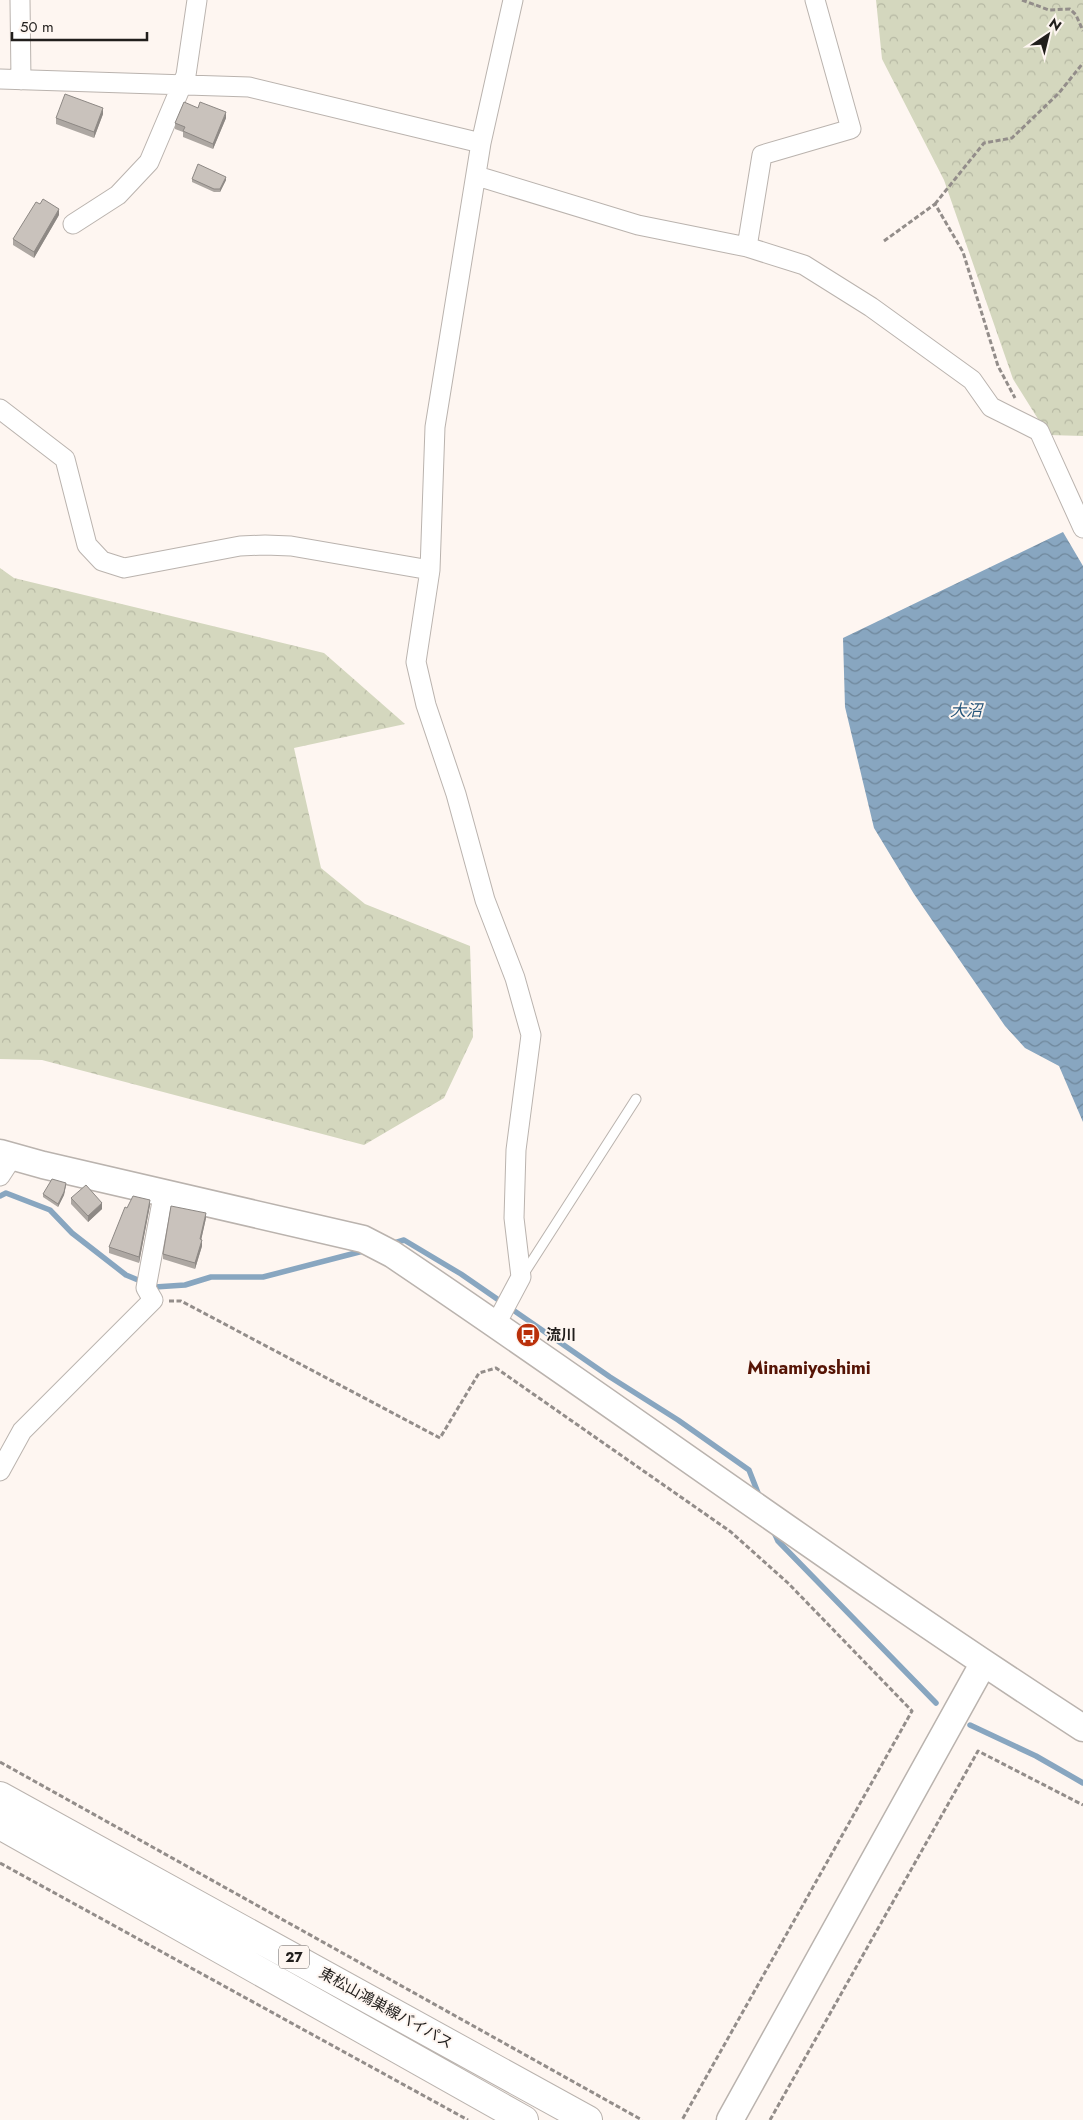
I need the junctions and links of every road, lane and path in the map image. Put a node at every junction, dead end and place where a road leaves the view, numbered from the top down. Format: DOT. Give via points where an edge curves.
graph roads {
  1 [pos="20,0"];
  2 [pos="197,0"];
  3 [pos="513,0"];
  4 [pos="815,0"];
  5 [pos="1022,0"];
  6 [pos="1083,31"];
  7 [pos="1083,63"];
  8 [pos="0,79"];
  9 [pos="22,80"];
  10 [pos="182,85"];
  11 [pos="481,143"];
  12 [pos="477,176"];
  13 [pos="935,204"];
  14 [pos="73,224"];
  15 [pos="884,241"];
  16 [pos="746,247"];
  17 [pos="0,409"];
  18 [pos="1030,426"];
  19 [pos="1081,516"];
  20 [pos="430,570"];
  21 [pos="636,1099"];
  22 [pos="4,1162"];
  23 [pos="164,1192"];
  24 [pos="522,1277"];
  25 [pos="153,1300"];
  26 [pos="496,1324"];
  27 [pos="0,1471"];
  28 [pos="983,1664"];
  29 [pos="1083,1728"];
  30 [pos="0,1762"];
  31 [pos="0,1796"];
  32 [pos="1083,1805"];
  33 [pos="0,1825"];
  34 [pos="0,1863"];
  35 [pos="468,2120"];
  36 [pos="524,2120"];
  37 [pos="588,2120"];
  38 [pos="642,2120"];
  39 [pos="682,2120"];
  40 [pos="730,2120"];
  41 [pos="770,2120"];
  1 -- 9 [label="street"];
  2 -- 10 [label="street"];
  3 -- 11 [label="street"];
  4 -- 16 [label="street" via="851,129 762,155"];
  5 -- 6 [label="path" via="1049,10 1070,9"];
  7 -- 13 [label="path" via="1059,93 1012,138 984,143"];
  8 -- 9 [label="street"];
  9 -- 10 [label="street"];
  10 -- 11 [label="street" via="249,87"];
  10 -- 14 [label="street" via="149,162 118,195"];
  11 -- 12 [label="street"];
  12 -- 16 [label="street" via="638,225"];
  12 -- 20 [label="street" via="435,427"];
  13 -- 15 [label="path"];
  13 -- 18 [label="path" via="963,252 998,366"];
  16 -- 18 [label="street" via="804,265 871,307 972,380 991,408"];
  17 -- 20 [label="street" via="65,459 87,545 102,561 124,568 240,546 265,545 291,546"];
  18 -- 19 [label="street" via="1039,431"];
  20 -- 24 [label="street" via="416,662 485,900 516,978 531,1035 516,1150 514,1218"];
  21 -- 24 [label="lane"];
  22 -- 23 [label="street" via="43,1165"];
  23 -- 25 [label="street" via="146,1288"];
  23 -- 26 [label="street" via="362,1239 392,1254"];
  24 -- 26 [label="street"];
  25 -- 27 [label="street" via="22,1431"];
  25 -- 39 [label="path" via="181,1301 440,1438 479,1373 496,1368 731,1532 788,1583 912,1711"];
  26 -- 28 [label="street"];
  28 -- 29 [label="street"];
  28 -- 40 [label="street"];
  30 -- 38 [label="path"];
  31 -- 37 [label="main road, 東松山鴻巣線バイパス / 27"];
  32 -- 41 [label="path" via="978,1751"];
  33 -- 36 [label="main road, 東松山鴻巣線バイパス / 27"];
  34 -- 35 [label="path"];
}
